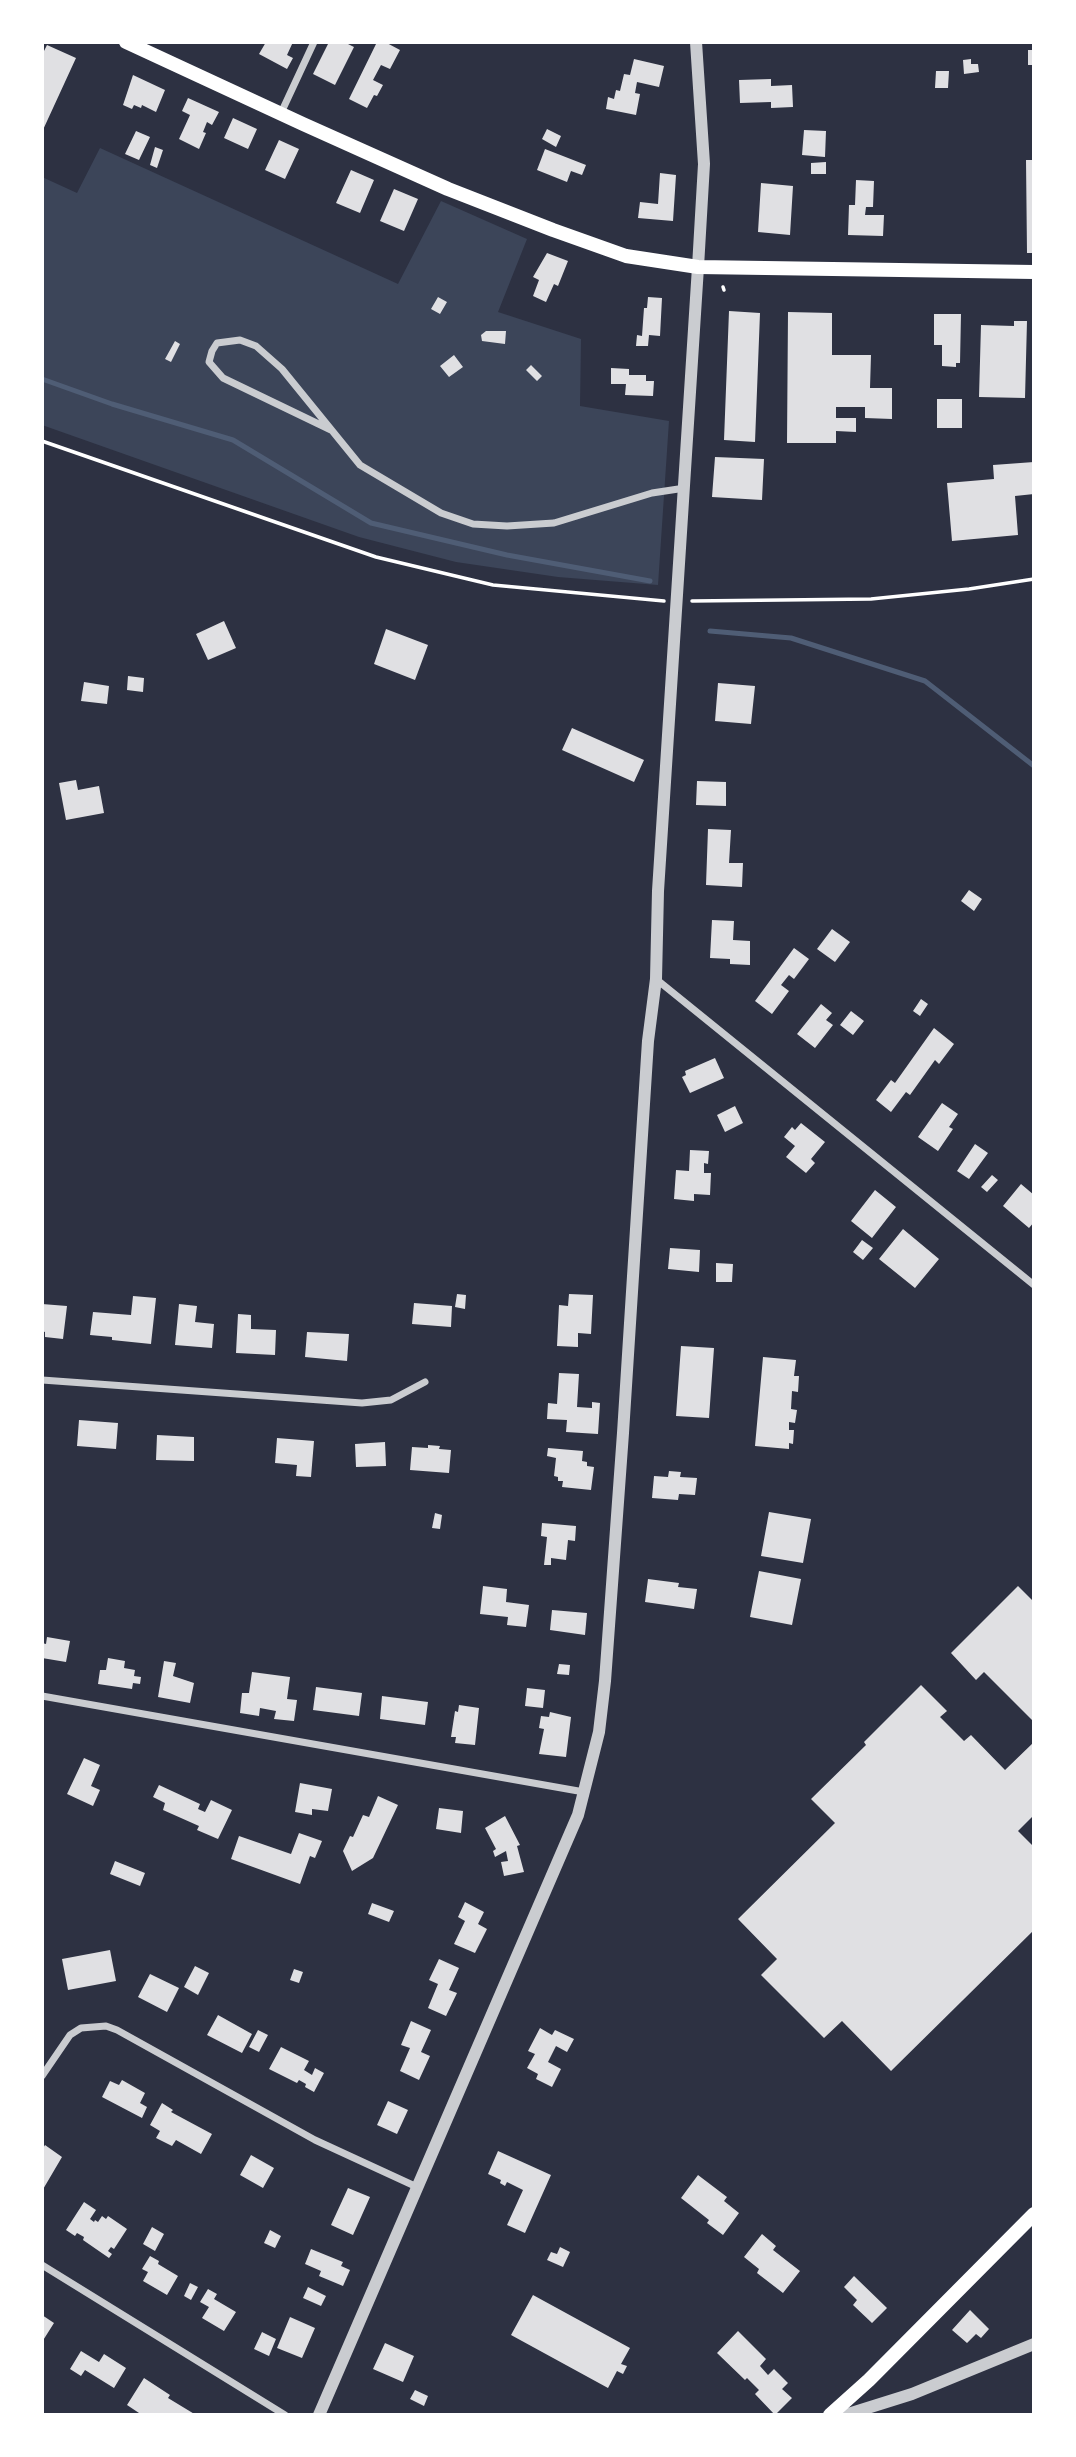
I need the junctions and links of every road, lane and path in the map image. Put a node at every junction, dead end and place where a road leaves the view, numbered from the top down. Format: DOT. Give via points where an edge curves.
graph roads {
  1 [pos="126,42"];
  2 [pos="314,42"];
  3 [pos="696,42"];
  4 [pos="281,114"];
  5 [pos="698,267"];
  6 [pos="1034,272"];
  7 [pos="331,430"];
  8 [pos="42,441"];
  9 [pos="685,488"];
  10 [pos="1034,579"];
  11 [pos="677,601"];
  12 [pos="656,979"];
  13 [pos="1034,1285"];
  14 [pos="42,1380"];
  15 [pos="425,1382"];
  16 [pos="42,1696"];
  17 [pos="584,1792"];
  18 [pos="42,2076"];
  19 [pos="417,2187"];
  20 [pos="1034,2214"];
  21 [pos="42,2265"];
  22 [pos="1034,2344"];
  23 [pos="285,2415"];
  24 [pos="319,2415"];
  25 [pos="830,2415"];
  26 [pos="845,2415"];
  1 -- 4 [label="main road"];
  2 -- 4 [label="street"];
  3 -- 5 [label="street" via="704,164"];
  4 -- 5 [label="main road" via="553,230 626,256"];
  5 -- 6 [label="main road"];
  5 -- 9 [label="street"];
  7 -- 7 [label="street" via="282,369 256,346 240,340 217,343 209,362 223,378"];
  7 -- 9 [label="street" via="360,465 441,513 473,524 554,523 652,493"];
  8 -- 11 [label="path" via="376,557 493,585"];
  9 -- 11 [label="street"];
  10 -- 11 [label="path" via="871,599"];
  11 -- 12 [label="street"];
  12 -- 13 [label="street"];
  12 -- 17 [label="street" via="605,1681"];
  14 -- 15 [label="street" via="362,1403 391,1400"];
  16 -- 17 [label="street"];
  17 -- 19 [label="street" via="536,1916"];
  18 -- 19 [label="street" via="71,2035 81,2028 106,2026 315,2140"];
  19 -- 24 [label="street"];
  20 -- 25 [label="main road"];
  21 -- 23 [label="street"];
  22 -- 26 [label="street" via="912,2394"];
}
